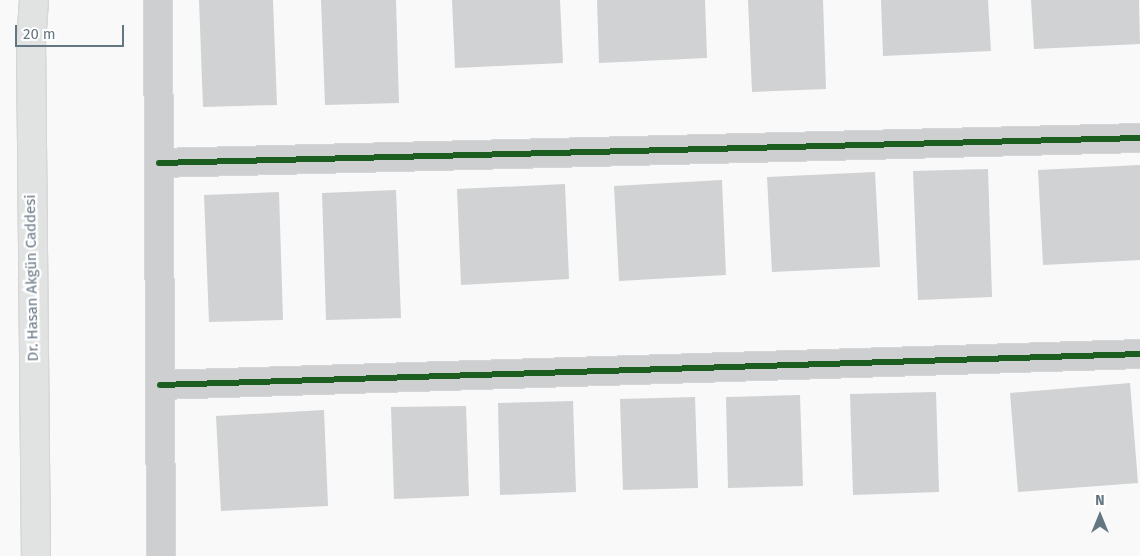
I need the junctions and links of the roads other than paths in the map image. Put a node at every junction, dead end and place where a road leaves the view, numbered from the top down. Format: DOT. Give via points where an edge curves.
graph roads {
  1 [pos="34,0"];
  2 [pos="158,0"];
  3 [pos="1140,138"];
  4 [pos="159,163"];
  5 [pos="1140,354"];
  6 [pos="160,385"];
  7 [pos="36,556"];
  8 [pos="161,556"];
  1 -- 7 [label="street, Dr. Hasan Akgün Caddesi" via="31,39"];
  2 -- 4 [label="street"];
  3 -- 4 [label="street"];
  4 -- 6 [label="street"];
  5 -- 6 [label="street"];
  6 -- 8 [label="street"];
}
